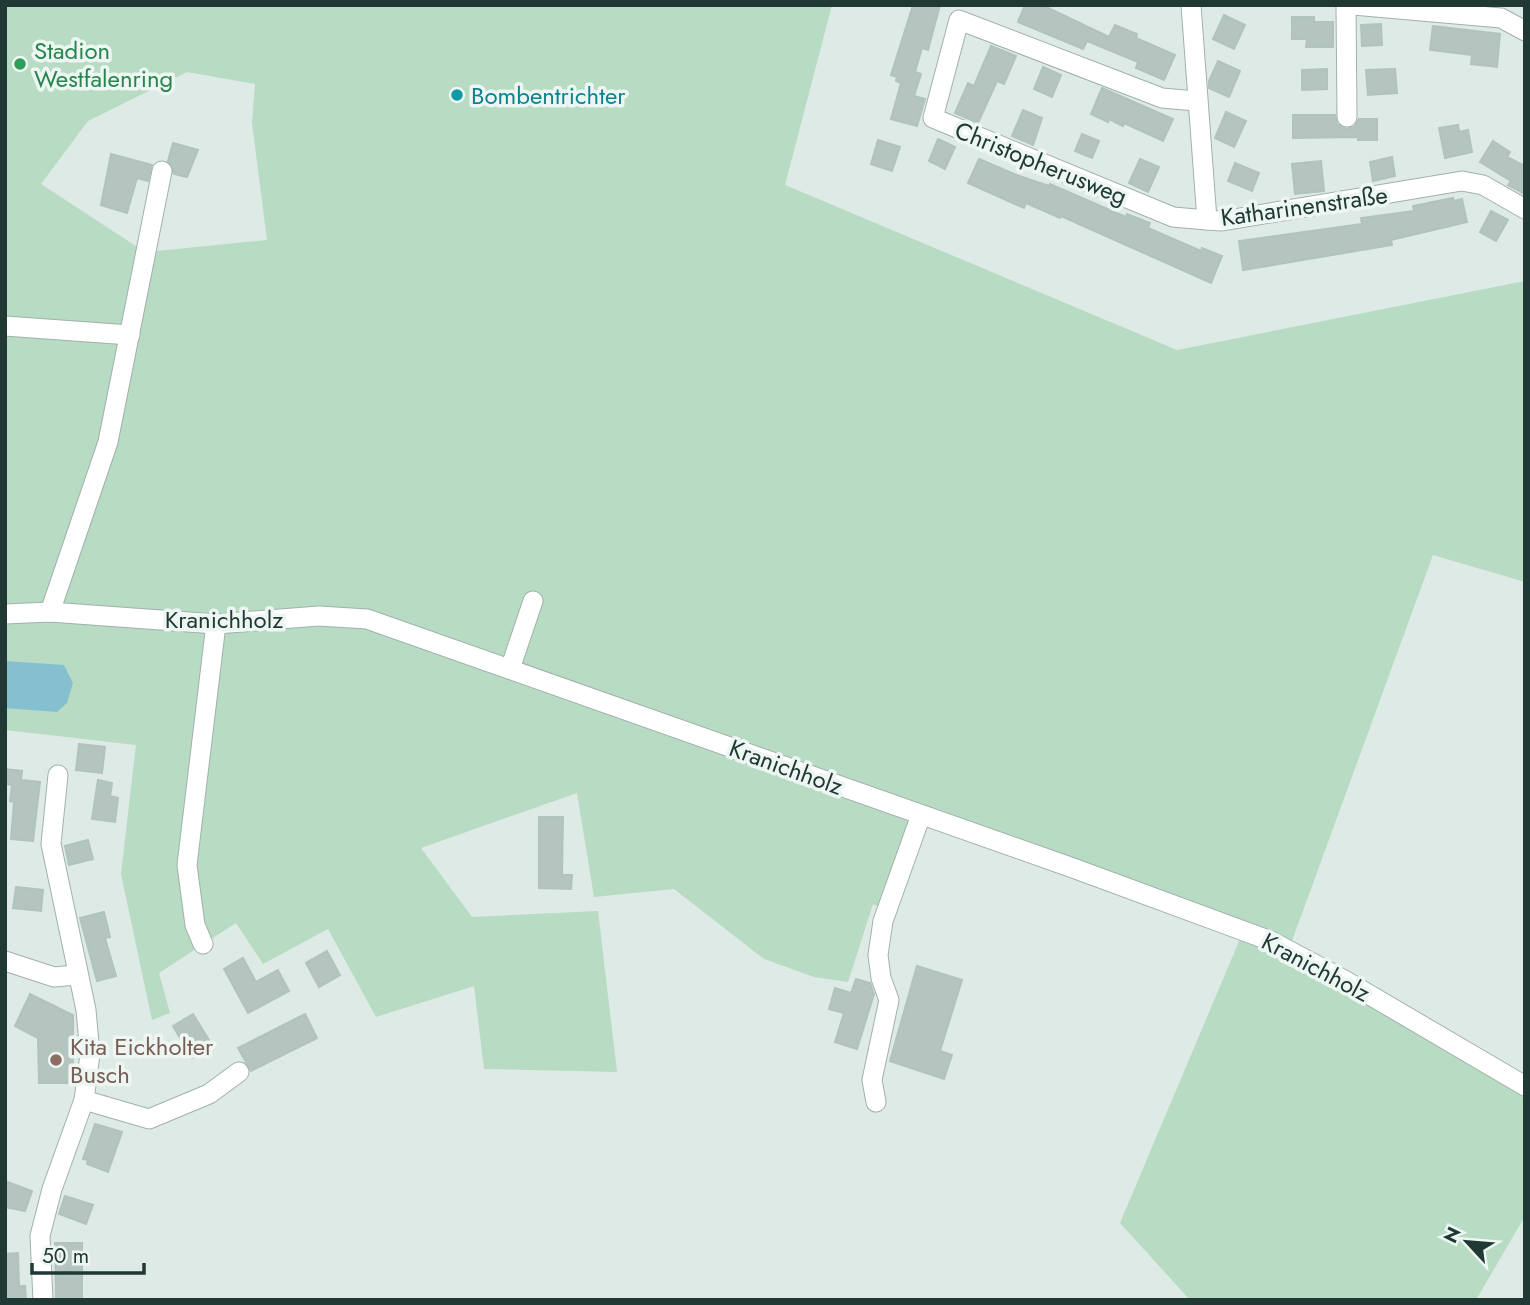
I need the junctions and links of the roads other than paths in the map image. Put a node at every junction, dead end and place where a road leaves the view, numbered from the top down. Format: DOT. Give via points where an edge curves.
graph roads {
  1 [pos="1191,5"];
  2 [pos="1346,5"];
  3 [pos="1353,5"];
  4 [pos="1525,31"];
  5 [pos="1195,101"];
  6 [pos="1347,117"];
  7 [pos="162,171"];
  8 [pos="1525,209"];
  9 [pos="1206,220"];
  10 [pos="5,326"];
  11 [pos="130,335"];
  12 [pos="533,601"];
  13 [pos="50,612"];
  14 [pos="5,614"];
  15 [pos="216,624"];
  16 [pos="510,669"];
  17 [pos="58,775"];
  18 [pos="920,816"];
  19 [pos="202,944"];
  20 [pos="5,961"];
  21 [pos="77,975"];
  22 [pos="239,1072"];
  23 [pos="1525,1086"];
  24 [pos="84,1100"];
  25 [pos="876,1102"];
  26 [pos="43,1300"];
  1 -- 5 [label="street, Katharinenstraße"];
  2 -- 6 [label="street"];
  3 -- 4 [label="street" via="1500,18"];
  5 -- 9 [label="street, Katharinenstraße"];
  5 -- 9 [label="street, Christopherusweg" via="1162,98 959,20 933,118 1173,217"];
  7 -- 11 [label="street"];
  8 -- 9 [label="street, Katharinenstraße" via="1483,185 1462,181"];
  10 -- 11 [label="street"];
  11 -- 13 [label="street" via="108,442"];
  12 -- 16 [label="street"];
  13 -- 14 [label="street, Kranichholz"];
  13 -- 15 [label="street, Kranichholz"];
  15 -- 16 [label="street, Kranichholz" via="319,615 367,619"];
  15 -- 19 [label="street" via="187,865"];
  16 -- 18 [label="street, Kranichholz"];
  17 -- 21 [label="street" via="51,844"];
  18 -- 23 [label="street, Kranichholz" via="1271,941"];
  18 -- 25 [label="street" via="879,939 881,978 889,1000 872,1080"];
  20 -- 21 [label="street" via="54,977"];
  21 -- 24 [label="street" via="90,1055"];
  22 -- 24 [label="street" via="209,1094 149,1119"];
  24 -- 26 [label="street" via="40,1236"];
}
